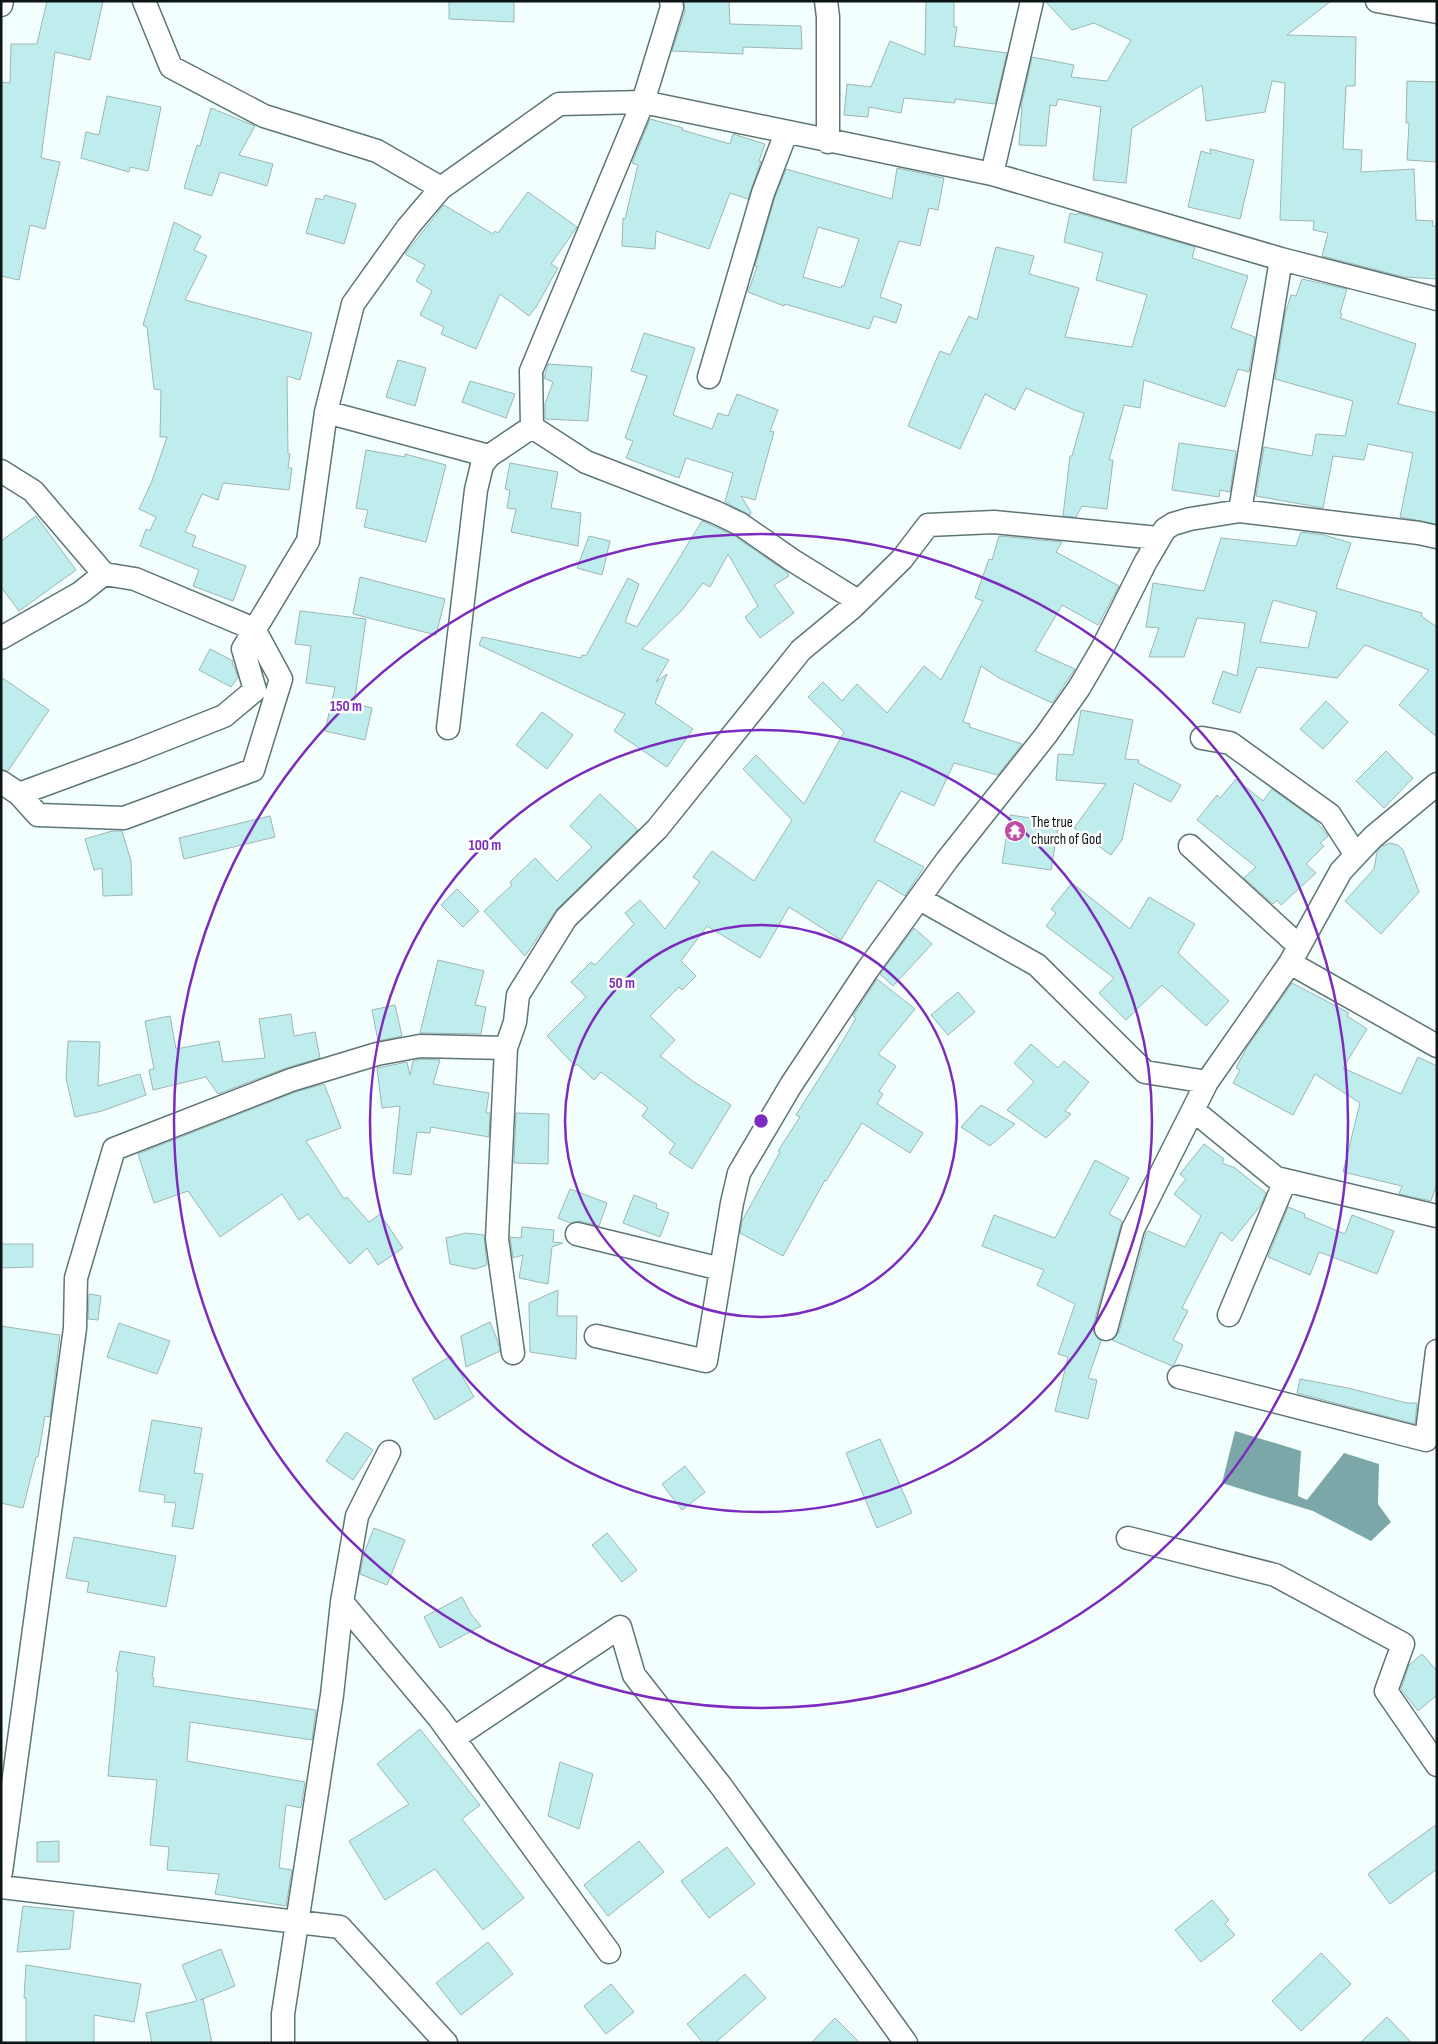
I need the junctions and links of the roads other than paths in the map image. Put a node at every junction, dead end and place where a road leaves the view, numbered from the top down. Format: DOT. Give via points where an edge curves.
graph roads {
  1 [pos="144,1"];
  2 [pos="671,1"];
  3 [pos="826,1"];
  4 [pos="1032,1"];
  5 [pos="1377,1"];
  6 [pos="1437,12"];
  7 [pos="643,102"];
  8 [pos="786,133"];
  9 [pos="828,142"];
  10 [pos="992,174"];
  11 [pos="441,188"];
  12 [pos="1282,259"];
  13 [pos="1437,299"];
  14 [pos="709,377"];
  15 [pos="326,412"];
  16 [pos="532,428"];
  17 [pos="489,456"];
  18 [pos="1,471"];
  19 [pos="1240,511"];
  20 [pos="1437,537"];
  21 [pos="1158,538"];
  22 [pos="104,574"];
  23 [pos="858,601"];
  24 [pos="254,629"];
  25 [pos="1,638"];
  26 [pos="448,728"];
  27 [pos="1202,738"];
  28 [pos="1437,784"];
  29 [pos="10,788"];
  30 [pos="1190,846"];
  31 [pos="1356,855"];
  32 [pos="920,899"];
  33 [pos="1294,955"];
  34 [pos="1437,1046"];
  35 [pos="506,1048"];
  36 [pos="1207,1082"];
  37 [pos="1193,1110"];
  38 [pos="1285,1181"];
  39 [pos="1437,1216"];
  40 [pos="578,1234"];
  41 [pos="721,1269"];
  42 [pos="1229,1315"];
  43 [pos="1106,1329"];
  44 [pos="596,1336"];
  45 [pos="1437,1350"];
  46 [pos="513,1353"];
  47 [pos="1180,1378"];
  48 [pos="389,1452"];
  49 [pos="1128,1538"];
  50 [pos="342,1602"];
  51 [pos="454,1738"];
  52 [pos="1437,1765"];
  53 [pos="1,1872"];
  54 [pos="1,1886"];
  55 [pos="298,1922"];
  56 [pos="609,1952"];
  57 [pos="283,2043"];
  58 [pos="446,2043"];
  59 [pos="906,2043"];
  1 -- 11 [label="street" via="171,67 264,116 377,152"];
  2 -- 7 [label="street" via="672,7"];
  3 -- 9 [label="street"];
  4 -- 10 [label="street"];
  5 -- 6 [label="street"];
  7 -- 8 [label="street"];
  7 -- 11 [label="street" via="559,104"];
  7 -- 16 [label="street" via="531,371"];
  8 -- 9 [label="street"];
  8 -- 14 [label="street" via="763,193"];
  9 -- 10 [label="street"];
  10 -- 12 [label="street"];
  11 -- 15 [label="street" via="408,227 353,304"];
  12 -- 13 [label="street"];
  12 -- 19 [label="street"];
  15 -- 17 [label="street"];
  15 -- 24 [label="street" via="308,541"];
  16 -- 17 [label="street"];
  16 -- 23 [label="street" via="586,462 740,524"];
  17 -- 26 [label="street" via="482,465 476,490"];
  18 -- 22 [label="street" via="33,491"];
  19 -- 20 [label="street"];
  19 -- 21 [label="street" via="1180,521"];
  21 -- 23 [label="street" via="994,522 928,525 902,559"];
  21 -- 32 [label="street" via="1079,688"];
  22 -- 24 [label="street" via="135,579"];
  22 -- 25 [label="street" via="80,592"];
  23 -- 35 [label="street" via="801,650 657,829 566,918 518,995 515,1022"];
  24 -- 29 [label="street" via="242,649 255,690 224,716 133,752"];
  24 -- 29 [label="street" via="281,680 253,770 124,818 38,816"];
  27 -- 31 [label="street" via="1230,743 1330,815"];
  28 -- 31 [label="street"];
  30 -- 33 [label="street"];
  31 -- 33 [label="street" via="1341,871"];
  32 -- 36 [label="street" via="1037,965 1145,1072"];
  32 -- 41 [label="street" via="837,1015 739,1172"];
  33 -- 34 [label="street"];
  33 -- 36 [label="street"];
  35 -- 46 [label="street" via="498,1240"];
  35 -- 53 [label="street" via="420,1046 377,1054 291,1080 114,1149 76,1278 75,1328"];
  36 -- 37 [label="street"];
  37 -- 38 [label="street" via="1276,1178"];
  37 -- 43 [label="street" via="1134,1229"];
  38 -- 39 [label="street"];
  38 -- 42 [label="street"];
  40 -- 41 [label="street"];
  41 -- 44 [label="street" via="706,1361"];
  45 -- 47 [label="street" via="1426,1440"];
  48 -- 50 [label="street" via="357,1516"];
  49 -- 52 [label="street" via="1275,1575 1403,1644 1386,1691"];
  50 -- 51 [label="street"];
  50 -- 55 [label="street" via="332,1695"];
  51 -- 56 [label="street"];
  51 -- 59 [label="street" via="620,1627 634,1675 721,1786"];
  54 -- 55 [label="street"];
  55 -- 57 [label="street" via="283,2014"];
  55 -- 58 [label="street" via="340,1927"];
}
